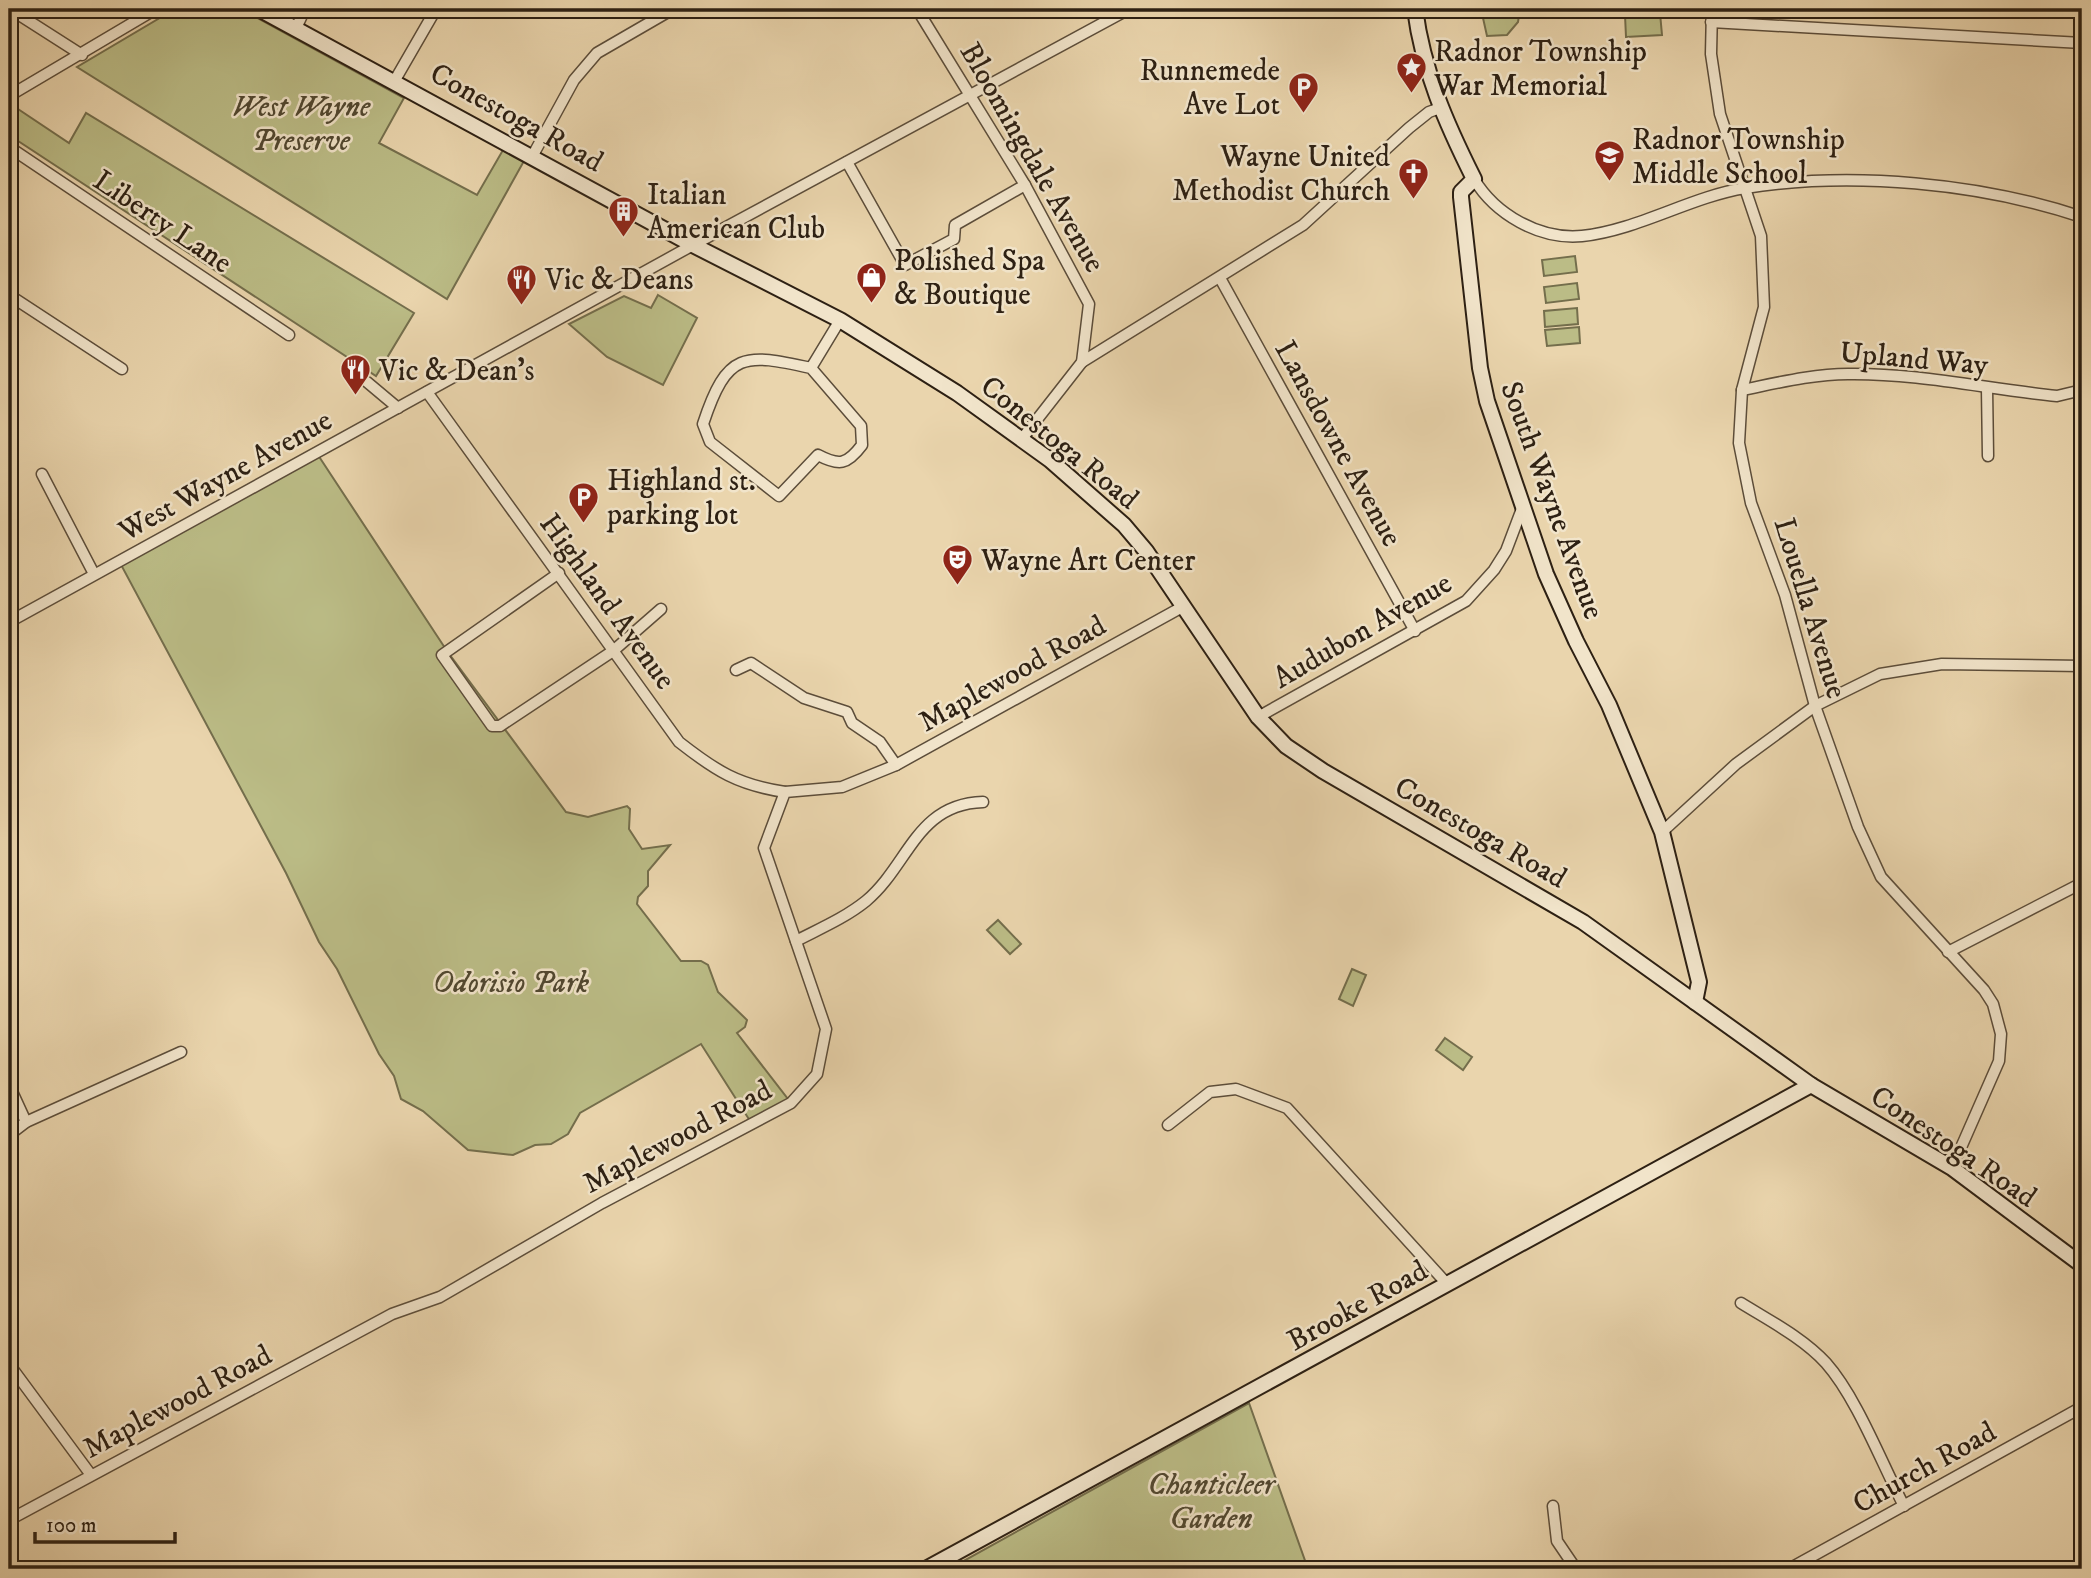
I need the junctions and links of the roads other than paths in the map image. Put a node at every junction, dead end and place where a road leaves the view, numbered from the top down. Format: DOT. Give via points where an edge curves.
graph roads {
  1 [pos="10,9"];
  2 [pos="156,9"];
  3 [pos="260,9"];
  4 [pos="305,9"];
  5 [pos="436,9"];
  6 [pos="673,9"];
  7 [pos="918,9"];
  8 [pos="1129,9"];
  9 [pos="1415,9"];
  10 [pos="1713,9"];
  11 [pos="1711,22"];
  12 [pos="296,26"];
  13 [pos="2082,43"];
  14 [pos="82,55"];
  15 [pos="395,80"];
  16 [pos="970,95"];
  17 [pos="9,96"];
  18 [pos="1440,108"];
  19 [pos="9,147"];
  20 [pos="533,155"];
  21 [pos="847,162"];
  22 [pos="1474,179"];
  23 [pos="1026,184"];
  24 [pos="1744,188"];
  25 [pos="2082,217"];
  26 [pos="692,244"];
  27 [pos="1220,278"];
  28 [pos="9,295"];
  29 [pos="840,320"];
  30 [pos="289,335"];
  31 [pos="1082,362"];
  32 [pos="811,368"];
  33 [pos="122,369"];
  34 [pos="367,382"];
  35 [pos="1987,388"];
  36 [pos="1742,390"];
  37 [pos="2082,390"];
  38 [pos="427,392"];
  39 [pos="398,408"];
  40 [pos="1021,440"];
  41 [pos="1988,456"];
  42 [pos="42,474"];
  43 [pos="1523,505"];
  44 [pos="559,573"];
  45 [pos="94,574"];
  46 [pos="1184,606"];
  47 [pos="661,608"];
  48 [pos="9,622"];
  49 [pos="1415,631"];
  50 [pos="613,650"];
  51 [pos="2082,666"];
  52 [pos="736,670"];
  53 [pos="1815,706"];
  54 [pos="1258,717"];
  55 [pos="897,765"];
  56 [pos="785,792"];
  57 [pos="983,802"];
  58 [pos="1662,832"];
  59 [pos="2082,883"];
  60 [pos="796,941"];
  61 [pos="1948,952"];
  62 [pos="1695,1002"];
  63 [pos="181,1052"];
  64 [pos="9,1085"];
  65 [pos="1811,1085"];
  66 [pos="26,1122"];
  67 [pos="1168,1125"];
  68 [pos="9,1135"];
  69 [pos="1952,1168"];
  70 [pos="2082,1265"];
  71 [pos="1448,1285"];
  72 [pos="1741,1303"];
  73 [pos="9,1364"];
  74 [pos="2082,1406"];
  75 [pos="91,1475"];
  76 [pos="1553,1506"];
  77 [pos="1904,1506"];
  78 [pos="9,1520"];
  79 [pos="926,1569"];
  80 [pos="1576,1569"];
  81 [pos="1789,1569"];
  1 -- 14 [label="street"];
  2 -- 14 [label="street"];
  3 -- 12 [label="main road, Conestoga Road"];
  4 -- 12 [label="street"];
  5 -- 15 [label="street"];
  6 -- 20 [label="street" via="597,53 574,80"];
  7 -- 16 [label="street, Bloomingdale Avenue"];
  8 -- 16 [label="street, West Wayne Avenue"];
  9 -- 18 [label="main road" via="1420,46"];
  10 -- 11 [label="street, Louella Avenue"];
  11 -- 13 [label="street"];
  11 -- 24 [label="street, Louella Avenue" via="1718,105"];
  12 -- 15 [label="main road, Conestoga Road"];
  14 -- 17 [label="street"];
  15 -- 20 [label="main road, Conestoga Road"];
  16 -- 21 [label="street, West Wayne Avenue"];
  16 -- 23 [label="street, Bloomingdale Avenue"];
  18 -- 22 [label="main road"];
  18 -- 27 [label="street" via="1409,128 1303,225"];
  19 -- 30 [label="street, Liberty Lane"];
  20 -- 26 [label="main road, Conestoga Road"];
  21 -- 23 [label="street" via="905,265 954,239 955,225"];
  21 -- 26 [label="street, West Wayne Avenue"];
  22 -- 24 [label="street" via="1491,202 1512,218 1553,233 1582,236"];
  22 -- 43 [label="main road, South Wayne Avenue" via="1461,197 1479,368"];
  23 -- 31 [label="street, Bloomingdale Avenue" via="1090,304"];
  24 -- 25 [label="street" via="1839,181 1930,185"];
  24 -- 36 [label="street, Louella Avenue" via="1761,236 1764,307"];
  26 -- 29 [label="main road, Conestoga Road"];
  26 -- 38 [label="street, West Wayne Avenue"];
  27 -- 31 [label="street"];
  27 -- 49 [label="street, Lansdowne Avenue"];
  28 -- 33 [label="street"];
  29 -- 32 [label="street"];
  29 -- 40 [label="main road, Conestoga Road" via="957,393"];
  31 -- 40 [label="street"];
  32 -- 32 [label="street" via="762,358 738,363 713,397 703,424 710,442 779,496 818,455 842,463 862,445 861,426"];
  34 -- 39 [label="street"];
  35 -- 36 [label="street, Upland Way" via="1899,375 1847,374"];
  35 -- 37 [label="street, Upland Way" via="2057,396"];
  35 -- 41 [label="street"];
  36 -- 53 [label="street, Louella Avenue" via="1739,443 1751,503 1785,596"];
  38 -- 39 [label="street, West Wayne Avenue"];
  38 -- 44 [label="street, Highland Avenue"];
  39 -- 45 [label="street, West Wayne Avenue"];
  40 -- 46 [label="main road, Conestoga Road" via="1124,525"];
  42 -- 45 [label="street"];
  43 -- 49 [label="street, Audubon Avenue" via="1506,551 1480,586 1466,601"];
  43 -- 58 [label="main road, South Wayne Avenue" via="1546,574 1609,705"];
  44 -- 50 [label="street, Highland Avenue"];
  44 -- 50 [label="street" via="442,654 492,726 500,726"];
  45 -- 48 [label="street, West Wayne Avenue"];
  46 -- 54 [label="main road, Conestoga Road"];
  46 -- 55 [label="street, Maplewood Road"];
  47 -- 50 [label="street"];
  49 -- 54 [label="street, Audubon Avenue"];
  50 -- 56 [label="street, Highland Avenue" via="679,742 715,771 752,787"];
  51 -- 53 [label="street" via="1942,664 1880,674"];
  52 -- 55 [label="street" via="751,663 804,698 846,712 852,723 880,742"];
  53 -- 58 [label="street" via="1736,764"];
  53 -- 61 [label="street, Louella Avenue" via="1858,828 1881,877"];
  54 -- 62 [label="main road, Conestoga Road" via="1307,762 1583,922"];
  55 -- 56 [label="street, Maplewood Road" via="855,784"];
  56 -- 60 [label="street, Maplewood Road" via="764,848"];
  57 -- 60 [label="street" via="959,803 940,815 865,902"];
  58 -- 62 [label="main road, South Wayne Avenue" via="1699,982"];
  59 -- 61 [label="street"];
  60 -- 75 [label="street, Maplewood Road" via="826,1029 817,1074 791,1103 602,1203 440,1297 392,1314"];
  61 -- 69 [label="street, Louella Avenue" via="1984,990 2001,1034 1999,1061"];
  62 -- 65 [label="main road, Conestoga Road"];
  63 -- 66 [label="street"];
  64 -- 66 [label="street"];
  65 -- 69 [label="main road, Conestoga Road"];
  65 -- 71 [label="main road, Brooke Road"];
  66 -- 68 [label="street"];
  67 -- 71 [label="street" via="1210,1092 1236,1089 1287,1108"];
  69 -- 70 [label="main road, Conestoga Road"];
  71 -- 79 [label="main road, Brooke Road"];
  72 -- 77 [label="street" via="1797,1338 1825,1363 1843,1387"];
  73 -- 75 [label="street"];
  74 -- 77 [label="street, Church Road"];
  75 -- 78 [label="street, Maplewood Road"];
  76 -- 80 [label="street" via="1557,1541"];
  77 -- 81 [label="street, Church Road"];
}
